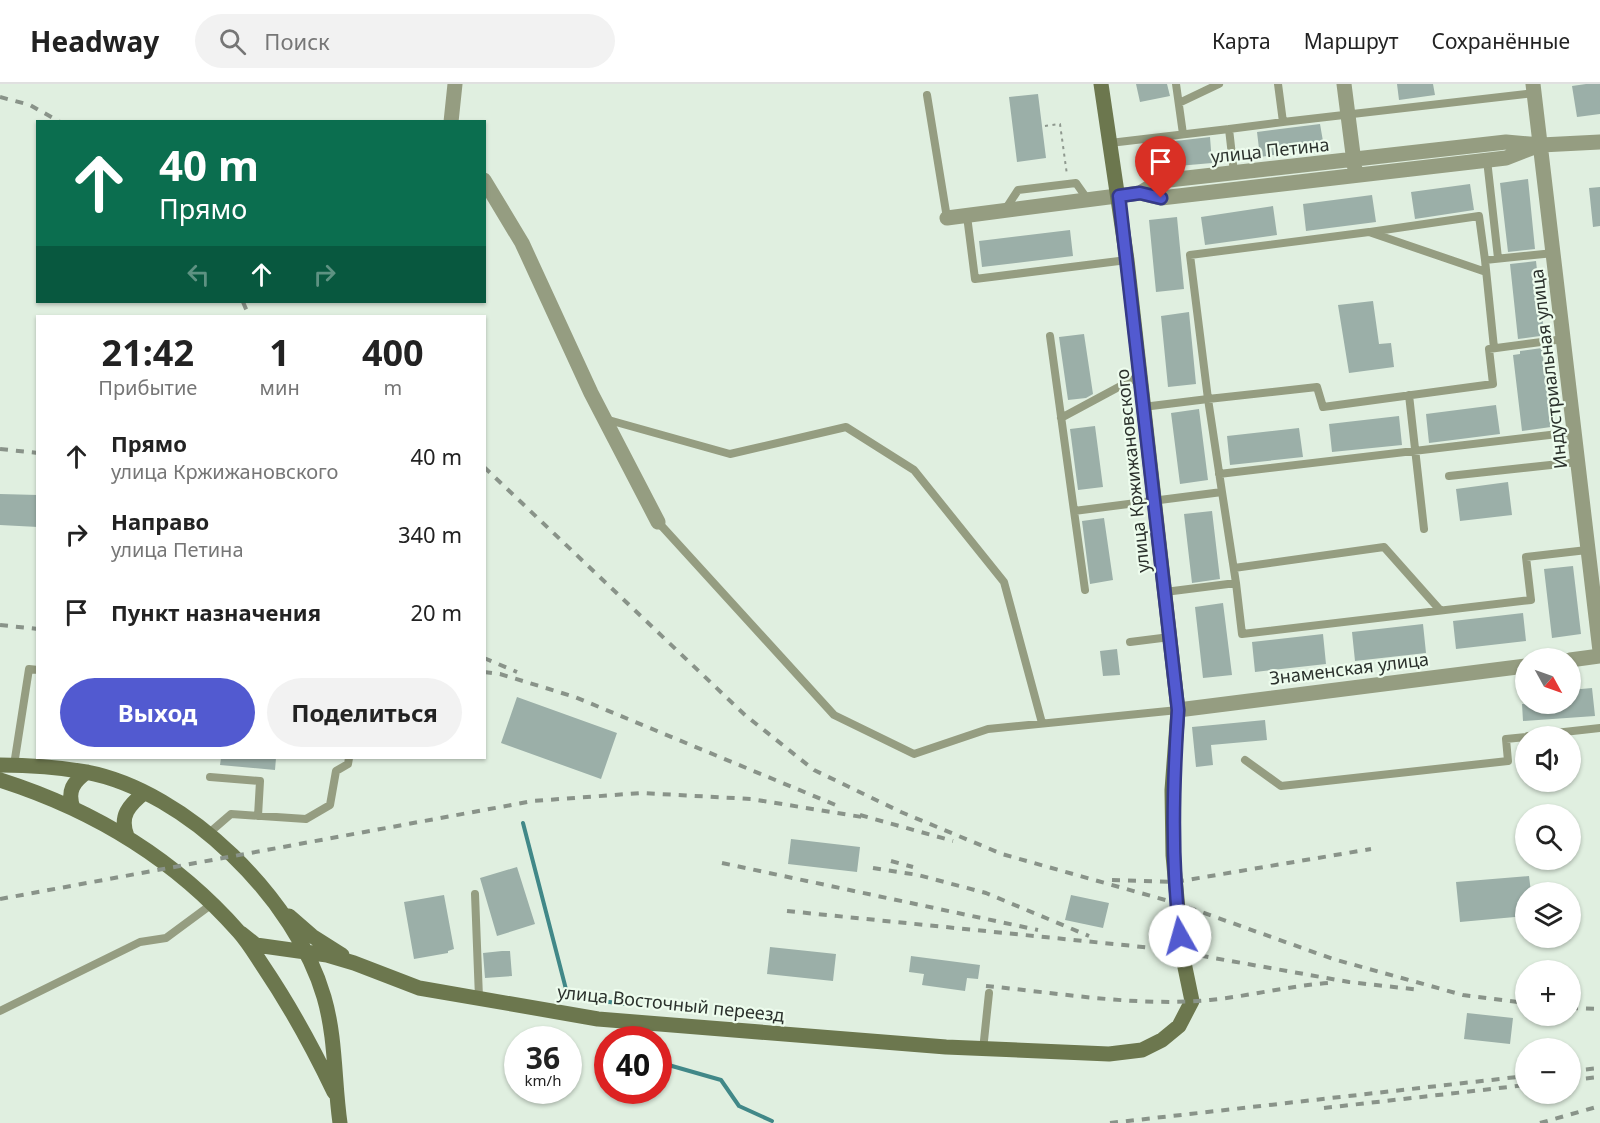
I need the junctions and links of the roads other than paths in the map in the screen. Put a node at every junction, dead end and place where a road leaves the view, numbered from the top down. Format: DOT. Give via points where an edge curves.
graph roads {
  1 [pos="455,84"];
  2 [pos="1101,84"];
  3 [pos="1176,84"];
  4 [pos="1219,84"];
  5 [pos="1278,84"];
  6 [pos="1344,84"];
  7 [pos="1533,89"];
  8 [pos="927,95"];
  9 [pos="1179,103"];
  10 [pos="1347,114"];
  11 [pos="451,120"];
  12 [pos="1283,122"];
  13 [pos="1229,129"];
  14 [pos="1184,134"];
  15 [pos="1600,142"];
  16 [pos="1110,143"];
  17 [pos="1541,145"];
  18 [pos="1506,150"];
  19 [pos="1487,160"];
  20 [pos="1355,168"];
  21 [pos="1234,173"];
  22 [pos="486,183"];
  23 [pos="1140,193"];
  24 [pos="1119,196"];
  25 [pos="1088,200"];
  26 [pos="1004,211"];
  27 [pos="967,216"];
  28 [pos="947,218"];
  29 [pos="1369,232"];
  30 [pos="1554,253"];
  31 [pos="1498,258"];
  32 [pos="1127,260"];
  33 [pos="1485,260"];
  34 [pos="1486,272"];
  35 [pos="1050,336"];
  36 [pos="1564,339"];
  37 [pos="1494,348"];
  38 [pos="1141,375"];
  39 [pos="1409,395"];
  40 [pos="1208,399"];
  41 [pos="1143,407"];
  42 [pos="604,418"];
  43 [pos="1061,418"];
  44 [pos="1575,432"];
  45 [pos="1415,451"];
  46 [pos="1578,462"];
  47 [pos="1219,474"];
  48 [pos="1449,476"];
  49 [pos="1222,492"];
  50 [pos="1155,501"];
  51 [pos="1074,511"];
  52 [pos="658,522"];
  53 [pos="1424,529"];
  54 [pos="1587,549"];
  55 [pos="1234,568"];
  56 [pos="1236,583"];
  57 [pos="1085,590"];
  58 [pos="1165,591"];
  59 [pos="1440,610"];
  60 [pos="1170,637"];
  61 [pos="1130,642"];
  62 [pos="1600,651"];
  63 [pos="1600,657"];
  64 [pos="1581,659"];
  65 [pos="1515,667"];
  66 [pos="36,670"];
  67 [pos="1178,710"];
  68 [pos="1042,723"];
  69 [pos="1600,728"];
  70 [pos="1581,730"];
  71 [pos="1515,738"];
  72 [pos="349,759"];
  73 [pos="1245,760"];
  74 [pos="7,765"];
  75 [pos="87,772"];
  76 [pos="210,777"];
  77 [pos="0,780"];
  78 [pos="144,793"];
  79 [pos="73,808"];
  80 [pos="258,816"];
  81 [pos="209,833"];
  82 [pos="127,836"];
  83 [pos="475,894"];
  84 [pos="274,902"];
  85 [pos="212,904"];
  86 [pos="241,933"];
  87 [pos="306,952"];
  88 [pos="354,963"];
  89 [pos="988,993"];
  90 [pos="479,998"];
  91 [pos="0,1011"];
  92 [pos="1187,1012"];
  93 [pos="984,1050"];
  94 [pos="337,1099"];
  95 [pos="340,1123"];
  1 -- 11 [label="street"];
  2 -- 16 [label="street, улица Кржижановского"];
  3 -- 9 [label="lane"];
  4 -- 9 [label="lane"];
  5 -- 12 [label="lane"];
  6 -- 10 [label="street"];
  7 -- 10 [label="lane"];
  7 -- 17 [label="street, Индустриальная улица"];
  8 -- 28 [label="lane"];
  9 -- 14 [label="lane"];
  10 -- 12 [label="lane"];
  10 -- 20 [label="street"];
  12 -- 13 [label="lane"];
  13 -- 14 [label="lane"];
  13 -- 21 [label="lane"];
  14 -- 16 [label="lane"];
  15 -- 17 [label="street"];
  16 -- 24 [label="street, улица Кржижановского"];
  17 -- 18 [label="street"];
  17 -- 30 [label="street, Индустриальная улица"];
  18 -- 19 [label="street"];
  18 -- 20 [label="street, улица Петина"];
  19 -- 20 [label="street"];
  19 -- 31 [label="lane"];
  20 -- 21 [label="street, улица Петина"];
  20 -- 23 [label="street" via="1161,198"];
  21 -- 23 [label="street, улица Петина" via="1160,181"];
  22 -- 42 [label="street" via="522,243"];
  23 -- 24 [label="street, улица Петина"];
  24 -- 25 [label="street, улица Петина"];
  24 -- 32 [label="street, улица Кржижановского"];
  25 -- 26 [label="street, улица Петина"];
  25 -- 26 [label="lane" via="1076,183 1018,190"];
  26 -- 27 [label="street, улица Петина"];
  27 -- 28 [label="street, улица Петина"];
  27 -- 32 [label="lane" via="975,279"];
  29 -- 33 [label="lane" via="1479,216"];
  29 -- 34 [label="lane"];
  29 -- 40 [label="lane" via="1190,255"];
  30 -- 31 [label="lane"];
  30 -- 36 [label="street, Индустриальная улица"];
  31 -- 33 [label="lane"];
  32 -- 38 [label="street, улица Кржижановского"];
  33 -- 34 [label="lane"];
  34 -- 37 [label="lane"];
  35 -- 43 [label="lane"];
  36 -- 37 [label="lane"];
  36 -- 44 [label="street, Индустриальная улица"];
  37 -- 39 [label="lane" via="1489,349 1493,384"];
  38 -- 41 [label="street, улица Кржижановского"];
  38 -- 43 [label="lane"];
  39 -- 40 [label="lane" via="1323,407 1317,387"];
  39 -- 45 [label="lane"];
  40 -- 41 [label="lane"];
  40 -- 47 [label="lane"];
  41 -- 50 [label="street, улица Кржижановского"];
  42 -- 52 [label="street"];
  42 -- 68 [label="lane" via="730,454 846,427 914,470 1004,582"];
  43 -- 51 [label="lane"];
  44 -- 45 [label="lane"];
  44 -- 46 [label="street, Индустриальная улица"];
  45 -- 47 [label="lane"];
  45 -- 53 [label="lane"];
  46 -- 48 [label="lane"];
  46 -- 54 [label="street, Индустриальная улица"];
  47 -- 49 [label="lane"];
  49 -- 50 [label="lane"];
  49 -- 55 [label="lane"];
  50 -- 51 [label="lane"];
  50 -- 58 [label="street, улица Кржижановского"];
  51 -- 57 [label="lane"];
  52 -- 68 [label="lane" via="834,715 914,754 988,729"];
  54 -- 59 [label="lane" via="1526,557 1531,600"];
  54 -- 62 [label="street, Индустриальная улица"];
  55 -- 56 [label="lane"];
  55 -- 59 [label="lane" via="1384,547"];
  56 -- 58 [label="lane"];
  56 -- 59 [label="lane" via="1242,634"];
  58 -- 60 [label="street, улица Кржижановского"];
  60 -- 61 [label="lane"];
  60 -- 67 [label="street, улица Кржижановского"];
  63 -- 64 [label="street"];
  65 -- 67 [label="street, Знаменская улица"];
  66 -- 74 [label="lane" via="29,669"];
  67 -- 68 [label="lane"];
  67 -- 92 [label="street, улица Кржижановского" via="1172,789 1173,855 1182,952 1192,1001"];
  69 -- 70 [label="lane"];
  71 -- 73 [label="lane" via="1506,739 1508,761 1281,786"];
  72 -- 80 [label="lane" via="348,764 336,771 330,805 306,819"];
  74 -- 75 [label="street"];
  75 -- 78 [label="street"];
  75 -- 79 [label="street" via="72,787 69,797"];
  76 -- 80 [label="lane" via="260,781"];
  77 -- 79 [label="street"];
  78 -- 81 [label="street"];
  78 -- 82 [label="street" via="124,814"];
  79 -- 82 [label="street"];
  80 -- 81 [label="lane" via="231,814"];
  81 -- 84 [label="street" via="237,857"];
  82 -- 85 [label="street" via="171,867"];
  83 -- 90 [label="lane"];
  84 -- 87 [label="street"];
  84 -- 88 [label="street" via="312,936"];
  85 -- 86 [label="street"];
  85 -- 91 [label="lane" via="166,938 140,942"];
  86 -- 87 [label="street, улица Восточный переезд" via="256,945"];
  86 -- 94 [label="street" via="290,1006"];
  87 -- 88 [label="street, улица Восточный переезд"];
  87 -- 94 [label="street" via="324,997 335,1052"];
  88 -- 90 [label="street, улица Восточный переезд" via="419,988"];
  89 -- 93 [label="lane"];
  90 -- 93 [label="street, улица Восточный переезд" via="598,1019"];
  92 -- 93 [label="street, улица Восточный переезд" via="1179,1026 1142,1050 1109,1054"];
  94 -- 95 [label="street"];
}
